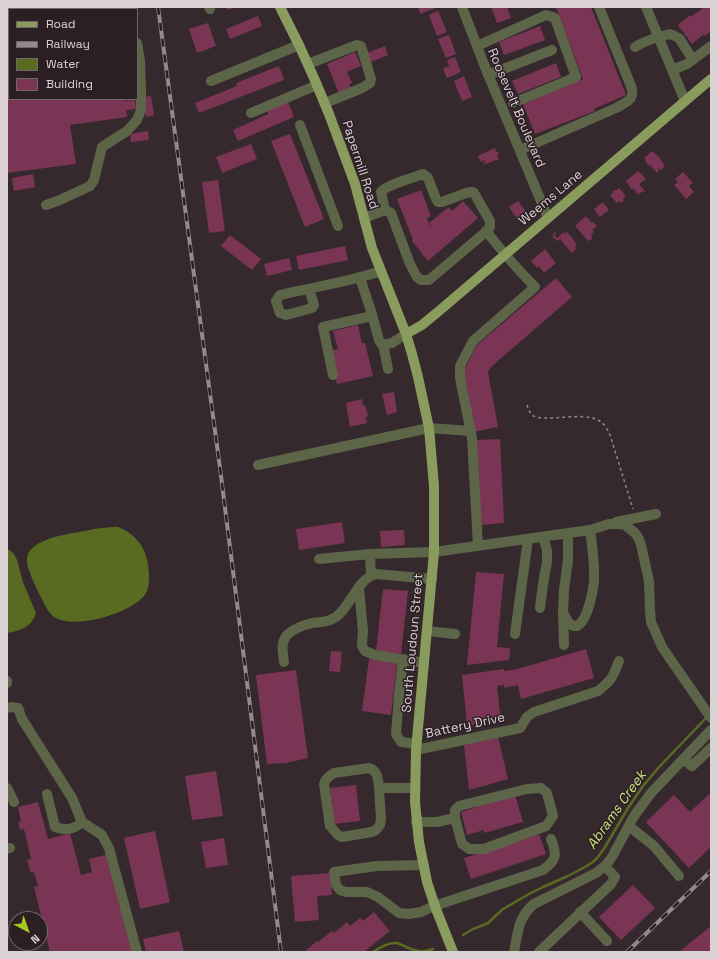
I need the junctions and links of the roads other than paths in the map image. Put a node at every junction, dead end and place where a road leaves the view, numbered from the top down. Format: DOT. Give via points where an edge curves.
graph roads {
  1 [pos="280,7"];
  2 [pos="462,7"];
  3 [pos="599,7"];
  4 [pos="646,7"];
  5 [pos="658,37"];
  6 [pos="299,45"];
  7 [pos="477,46"];
  8 [pos="711,46"];
  9 [pos="635,47"];
  10 [pos="138,49"];
  11 [pos="552,50"];
  12 [pos="693,60"];
  13 [pos="308,64"];
  14 [pos="672,70"];
  15 [pos="488,75"];
  16 [pos="711,79"];
  17 [pos="211,81"];
  18 [pos="317,85"];
  19 [pos="685,101"];
  20 [pos="324,103"];
  21 [pos="513,103"];
  22 [pos="251,113"];
  23 [pos="300,125"];
  24 [pos="520,150"];
  25 [pos="46,205"];
  26 [pos="385,210"];
  27 [pos="364,218"];
  28 [pos="548,218"];
  29 [pos="338,226"];
  30 [pos="486,231"];
  31 [pos="505,255"];
  32 [pos="381,271"];
  33 [pos="360,278"];
  34 [pos="309,289"];
  35 [pos="372,316"];
  36 [pos="406,334"];
  37 [pos="383,344"];
  38 [pos="388,369"];
  39 [pos="333,375"];
  40 [pos="429,428"];
  41 [pos="470,431"];
  42 [pos="258,465"];
  43 [pos="656,514"];
  44 [pos="609,524"];
  45 [pos="590,530"];
  46 [pos="568,533"];
  47 [pos="543,536"];
  48 [pos="528,539"];
  49 [pos="478,546"];
  50 [pos="434,552"];
  51 [pos="370,554"];
  52 [pos="319,559"];
  53 [pos="371,576"];
  54 [pos="432,579"];
  55 [pos="359,588"];
  56 [pos="540,608"];
  57 [pos="563,612"];
  58 [pos="428,631"];
  59 [pos="455,634"];
  60 [pos="515,634"];
  61 [pos="564,645"];
  62 [pos="403,659"];
  63 [pos="619,661"];
  64 [pos="284,662"];
  65 [pos="424,663"];
  66 [pos="7,708"];
  67 [pos="708,714"];
  68 [pos="711,731"];
  69 [pos="416,747"];
  70 [pos="711,748"];
  71 [pos="684,759"];
  72 [pos="7,788"];
  73 [pos="379,788"];
  74 [pos="415,788"];
  75 [pos="47,794"];
  76 [pos="14,802"];
  77 [pos="455,818"];
  78 [pos="82,822"];
  79 [pos="416,822"];
  80 [pos="629,826"];
  81 [pos="551,839"];
  82 [pos="424,865"];
  83 [pos="605,866"];
  84 [pos="679,876"];
  85 [pos="434,906"];
  86 [pos="580,912"];
  87 [pos="607,941"];
  88 [pos="137,952"];
  89 [pos="453,952"];
  90 [pos="514,952"];
  91 [pos="539,952"];
  1 -- 6 [label="main road, Papermill Road"];
  2 -- 7 [label="street, Roosevelt Boulevard"];
  3 -- 24 [label="street" via="631,86 632,98 616,108"];
  4 -- 5 [label="street"];
  5 -- 9 [label="street"];
  5 -- 12 [label="street" via="670,34 678,38"];
  5 -- 14 [label="street"];
  6 -- 13 [label="main road, Papermill Road"];
  6 -- 17 [label="street"];
  7 -- 15 [label="street, Roosevelt Boulevard"];
  7 -- 21 [label="street" via="546,15 555,18 576,77"];
  8 -- 12 [label="street"];
  10 -- 25 [label="street" via="141,110 136,120 127,131 102,147 94,180 90,186"];
  11 -- 15 [label="street"];
  12 -- 14 [label="street"];
  13 -- 18 [label="main road, Papermill Road"];
  13 -- 20 [label="street" via="357,45 361,46 370,83"];
  14 -- 19 [label="street"];
  15 -- 24 [label="street, Roosevelt Boulevard"];
  16 -- 19 [label="main road, Weems Lane"];
  18 -- 20 [label="main road, Papermill Road"];
  18 -- 22 [label="street"];
  19 -- 28 [label="main road, Weems Lane"];
  20 -- 27 [label="main road, Papermill Road" via="355,184"];
  23 -- 29 [label="street"];
  24 -- 28 [label="street, Roosevelt Boulevard"];
  26 -- 27 [label="street"];
  26 -- 30 [label="street" via="391,213 410,264 421,280 429,280"];
  26 -- 30 [label="street" via="382,190 423,174 428,178 438,202 469,192 474,193 490,221 490,227"];
  27 -- 32 [label="main road, Papermill Road"];
  28 -- 31 [label="main road, Weems Lane"];
  30 -- 31 [label="street"];
  31 -- 36 [label="main road, Weems Lane" via="422,325"];
  31 -- 41 [label="street" via="535,287 473,341 460,366"];
  32 -- 33 [label="street"];
  32 -- 36 [label="main road, Papermill Road"];
  33 -- 34 [label="street"];
  33 -- 35 [label="street"];
  34 -- 34 [label="street" via="280,295 276,301 280,313 286,316 312,308 314,305"];
  35 -- 37 [label="street" via="379,340"];
  35 -- 39 [label="street" via="323,327"];
  36 -- 37 [label="street" via="392,343"];
  36 -- 40 [label="main road, South Loudoun Street"];
  37 -- 38 [label="street"];
  40 -- 41 [label="street"];
  40 -- 42 [label="street"];
  40 -- 50 [label="main road, South Loudoun Street" via="434,486"];
  41 -- 49 [label="street"];
  43 -- 44 [label="street"];
  44 -- 45 [label="street"];
  44 -- 67 [label="street" via="625,525 639,539 649,581 651,622 654,631 662,647"];
  45 -- 46 [label="street"];
  45 -- 57 [label="street" via="594,578 589,606 582,622 575,626 569,623"];
  46 -- 47 [label="street"];
  46 -- 57 [label="street"];
  47 -- 48 [label="street"];
  47 -- 56 [label="street" via="547,562"];
  48 -- 49 [label="street"];
  48 -- 60 [label="street"];
  49 -- 50 [label="street"];
  50 -- 51 [label="street"];
  50 -- 54 [label="main road, South Loudoun Street"];
  51 -- 52 [label="street"];
  51 -- 53 [label="street"];
  53 -- 54 [label="street" via="376,574"];
  53 -- 55 [label="street"];
  54 -- 58 [label="main road, South Loudoun Street"];
  55 -- 62 [label="street" via="362,648 375,655"];
  55 -- 64 [label="street" via="335,618 307,625 288,635 283,646"];
  57 -- 61 [label="street"];
  58 -- 59 [label="street"];
  58 -- 65 [label="main road, South Loudoun Street"];
  62 -- 65 [label="street"];
  62 -- 69 [label="street" via="396,734 401,742"];
  63 -- 69 [label="street, Battery Drive" via="614,675 598,691 534,712 520,728"];
  65 -- 69 [label="main road, South Loudoun Street"];
  66 -- 78 [label="street" via="18,708 22,719 72,798"];
  68 -- 71 [label="street"];
  69 -- 74 [label="main road, South Loudoun Street"];
  70 -- 71 [label="street" via="692,766"];
  71 -- 80 [label="street" via="651,793"];
  72 -- 76 [label="street"];
  73 -- 73 [label="street" via="377,774 369,768 334,773 325,780 324,790 330,826 338,835 342,837 376,830 381,819"];
  73 -- 74 [label="street"];
  74 -- 79 [label="main road, South Loudoun Street"];
  75 -- 78 [label="street" via="55,827 68,830"];
  77 -- 77 [label="street" via="462,844 469,849 484,849 546,826 553,816 547,792 541,788 459,806 455,810"];
  77 -- 79 [label="street" via="437,822"];
  78 -- 88 [label="street" via="102,835 109,848"];
  79 -- 82 [label="main road, South Loudoun Street"];
  80 -- 83 [label="street"];
  80 -- 84 [label="street" via="654,846"];
  81 -- 85 [label="street" via="555,855 550,865 543,870"];
  82 -- 85 [label="main road, South Loudoun Street"];
  82 -- 85 [label="street" via="377,866 334,872 336,885 340,890 367,892 378,896 399,912 421,912"];
  83 -- 86 [label="street" via="616,877"];
  83 -- 90 [label="street" via="528,909 522,916"];
  85 -- 89 [label="main road, South Loudoun Street"];
  86 -- 87 [label="street"];
  86 -- 91 [label="street"];
}
